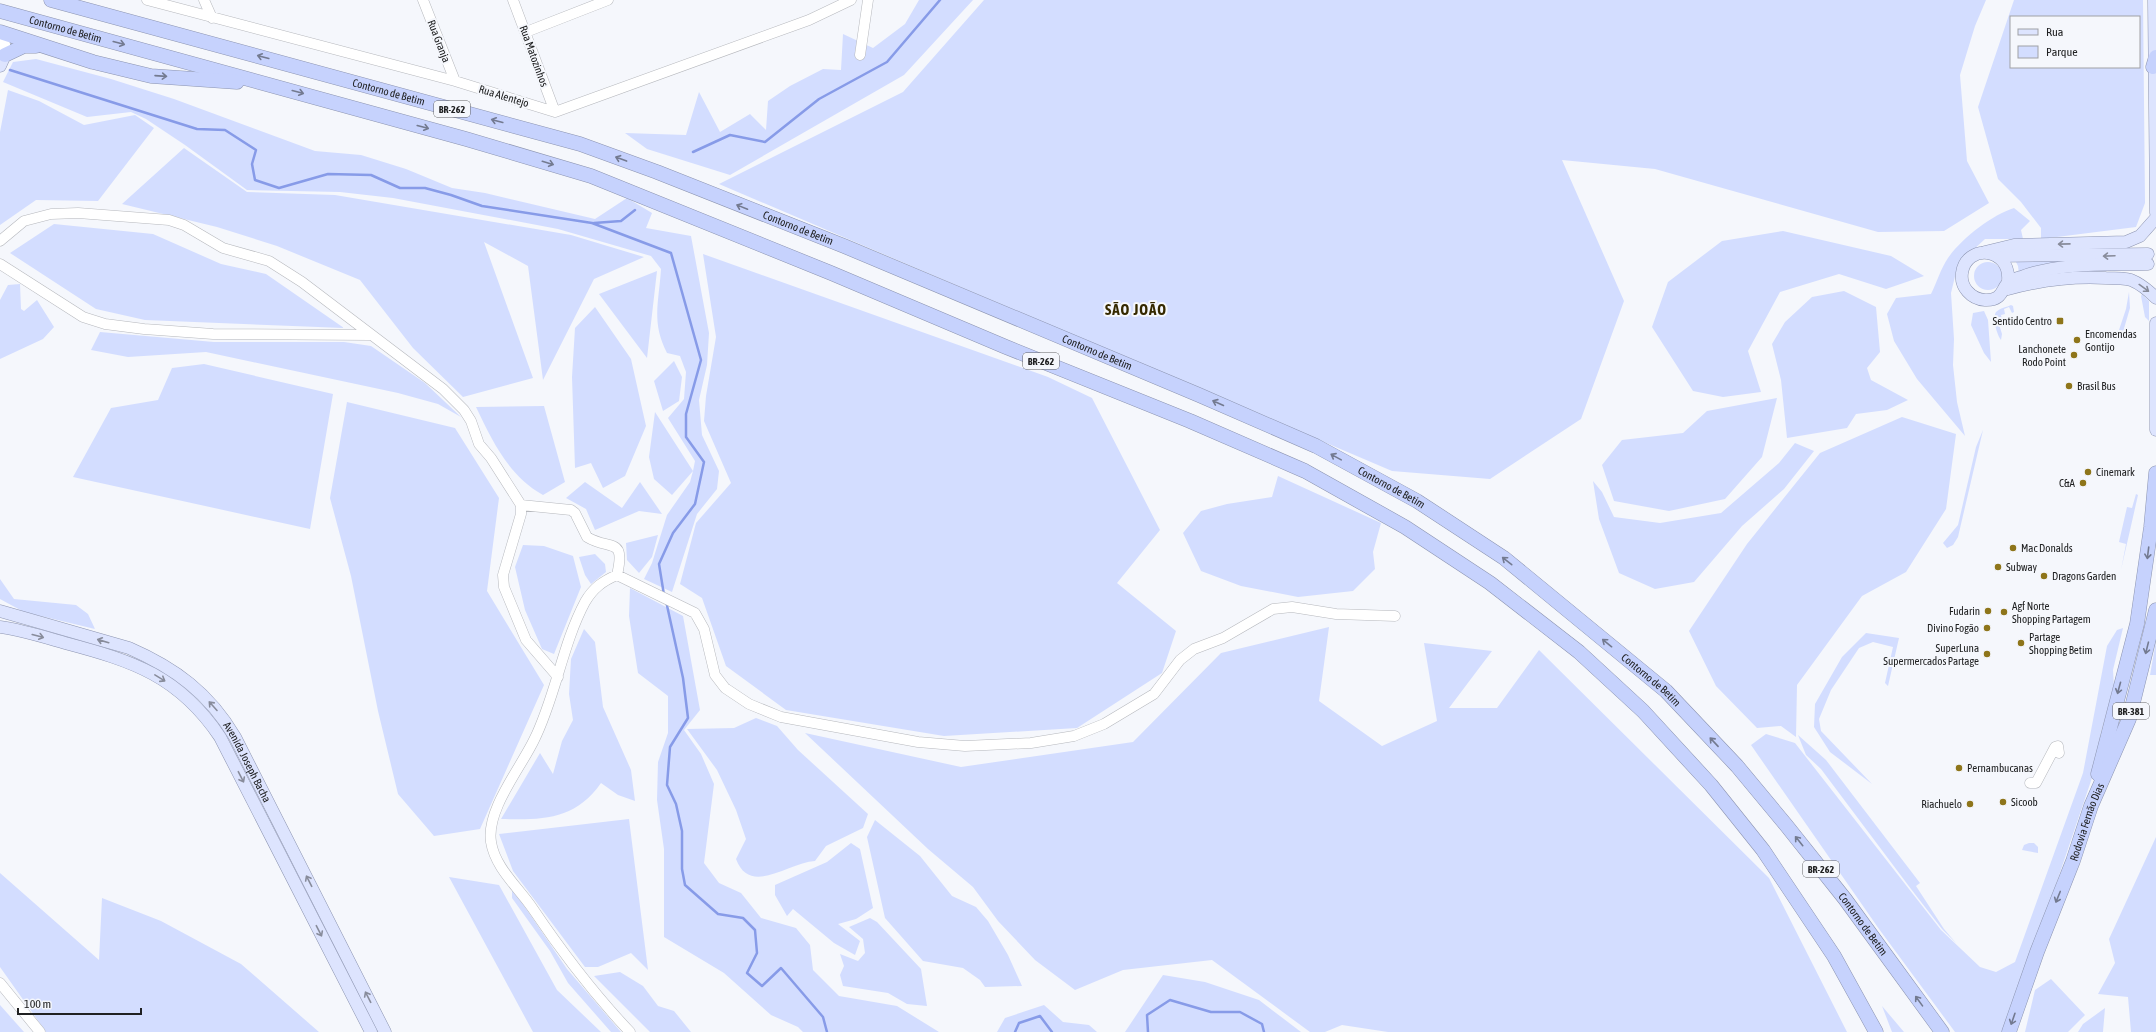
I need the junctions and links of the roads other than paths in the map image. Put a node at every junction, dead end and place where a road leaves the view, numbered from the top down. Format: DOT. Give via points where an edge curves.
graph roads {
  1 [pos="51,0"];
  2 [pos="147,0"];
  3 [pos="204,0"];
  4 [pos="423,0"];
  5 [pos="513,0"];
  6 [pos="608,0"];
  7 [pos="851,0"];
  8 [pos="868,0"];
  9 [pos="2154,0"];
  10 [pos="0,11"];
  11 [pos="212,18"];
  12 [pos="0,32"];
  13 [pos="526,32"];
  14 [pos="0,36"];
  15 [pos="42,46"];
  16 [pos="860,55"];
  17 [pos="2,60"];
  18 [pos="2155,62"];
  19 [pos="455,81"];
  20 [pos="268,84"];
  21 [pos="555,112"];
  22 [pos="2156,213"];
  23 [pos="2156,218"];
  24 [pos="0,241"];
  25 [pos="1984,252"];
  26 [pos="1997,256"];
  27 [pos="0,264"];
  28 [pos="2007,286"];
  29 [pos="2156,298"];
  30 [pos="2156,324"];
  31 [pos="371,335"];
  32 [pos="2156,430"];
  33 [pos="2156,472"];
  34 [pos="521,506"];
  35 [pos="617,575"];
  36 [pos="2156,610"];
  37 [pos="0,611"];
  38 [pos="1396,616"];
  39 [pos="0,627"];
  40 [pos="558,676"];
  41 [pos="2060,753"];
  42 [pos="2030,783"];
  43 [pos="2091,806"];
  44 [pos="0,983"];
  45 [pos="40,1032"];
  46 [pos="371,1032"];
  47 [pos="385,1032"];
  48 [pos="630,1032"];
  49 [pos="1876,1032"];
  50 [pos="1942,1032"];
  51 [pos="2009,1032"];
  50 -- 1 [label="highway, Contorno de Betim / BR-262, one-way" via="1845,899 1786,825 1737,766 1666,691 1504,558 1417,501 1323,449 844,246 580,144"];
  2 -- 11 [label="street, Rua Alentejo"];
  3 -- 11 [label="street"];
  4 -- 19 [label="street, Rua Granja"];
  5 -- 13 [label="street, Rua Matozinhos"];
  6 -- 13 [label="street"];
  7 -- 21 [label="street" via="809,20"];
  8 -- 16 [label="street"];
  9 -- 18 [label="main road"];
  10 -- 20 [label="highway, Contorno de Betim / BR-262, one-way"];
  11 -- 19 [label="street, Rua Alentejo"];
  12 -- 15 [label="highway, BR-262"];
  13 -- 21 [label="street, Rua Matozinhos"];
  14 -- 17 [label="street, BR-262" via="5,44"];
  15 -- 17 [label="highway, BR-262" via="24,46"];
  15 -- 20 [label="highway, BR-262, one-way" via="151,76"];
  18 -- 22 [label="main road"];
  19 -- 21 [label="street, Rua Alentejo"];
  20 -- 49 [label="highway, Contorno de Betim / BR-262, one-way" via="466,138 599,179 702,219 1305,471 1406,527 1490,583 1579,652 1643,711 1711,785 1763,850 1834,956"];
  23 -- 25 [label="main road, one-way" via="2140,236 2126,242 2014,245"];
  24 -- 31 [label="street" via="24,221 51,214 78,213 169,220 184,225 223,248 269,261 302,282"];
  25 -- 26 [label="main road"];
  25 -- 28 [label="main road" via="1970,258 1965,264 1962,272 1963,285 1970,294 1984,300 1997,297"];
  26 -- 28 [label="main road" via="2007,267"];
  28 -- 26 [label="main road, one-way" via="2030,273 2054,268 2148,259"];
  27 -- 31 [label="street" via="83,317 105,324 213,334"];
  28 -- 29 [label="main road, one-way" via="2042,280 2101,277 2130,280"];
  30 -- 32 [label="main road"];
  31 -- 34 [label="street" via="443,389 464,410 479,444 491,458"];
  33 -- 43 [label="highway, BR-381, one-way" via="2149,543"];
  34 -- 35 [label="street" via="571,510 587,537 610,544 617,549 620,555"];
  34 -- 40 [label="street" via="504,575 504,587 526,640"];
  35 -- 38 [label="street" via="695,613 704,629 715,675 725,688 749,704 781,717 918,742 965,746 1031,743 1074,736 1104,724 1154,694 1180,660 1194,649 1223,638 1273,609 1292,606 1336,614"];
  35 -- 40 [label="street" via="600,583 586,601 564,654"];
  36 -- 43 [label="highway, Rodovia Fernão Dias / BR-381, one-way" via="2129,719"];
  47 -- 37 [label="main road, Avenida Joseph Bacha, one-way" via="235,737 213,705 177,673 129,648"];
  39 -- 46 [label="main road, Avenida Joseph Bacha, one-way" via="76,646 145,668 187,697 208,719 227,750"];
  40 -- 48 [label="street" via="534,740 495,813 491,842 504,871 553,939"];
  41 -- 42 [label="street" via="2058,746 2055,747 2036,783"];
  43 -- 51 [label="highway, Rodovia Fernão Dias / BR-381, one-way"];
  44 -- 45 [label="street"];
}
